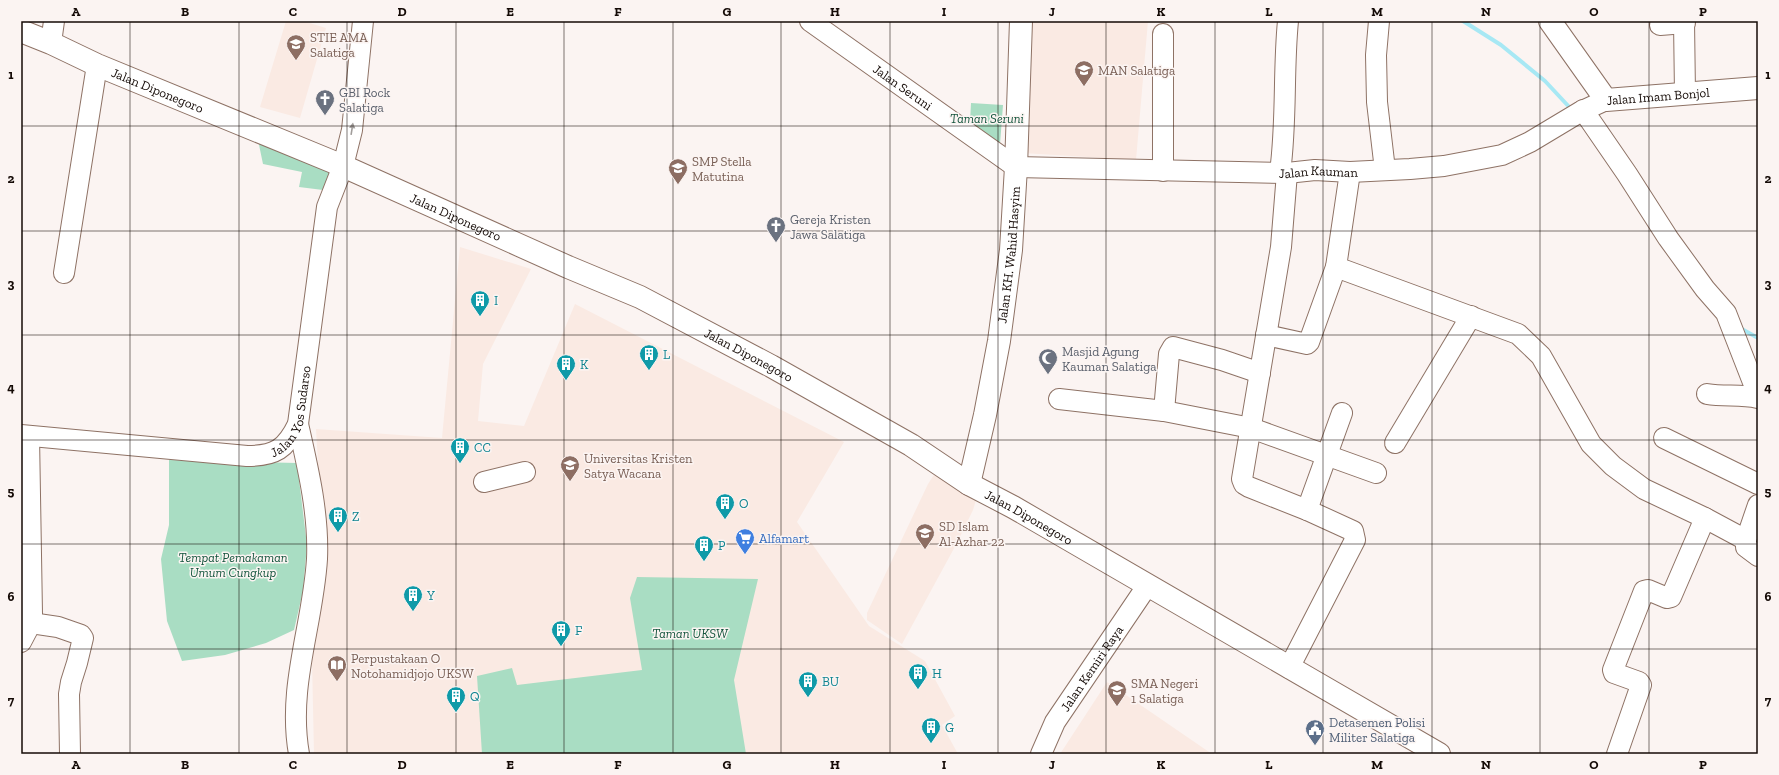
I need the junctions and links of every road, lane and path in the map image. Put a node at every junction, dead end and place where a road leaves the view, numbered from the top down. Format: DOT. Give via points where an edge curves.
graph roads {
  1 [pos="54,21"];
  2 [pos="362,21"];
  3 [pos="810,21"];
  4 [pos="1021,21"];
  5 [pos="1288,21"];
  6 [pos="1379,21"];
  7 [pos="1550,21"];
  8 [pos="1685,22"];
  9 [pos="1660,25"];
  10 [pos="21,31"];
  11 [pos="1163,34"];
  12 [pos="51,43"];
  13 [pos="97,65"];
  14 [pos="1758,88"];
  15 [pos="1685,94"];
  16 [pos="1606,100"];
  17 [pos="1577,114"];
  18 [pos="343,166"];
  19 [pos="1016,167"];
  20 [pos="1385,170"];
  21 [pos="1163,171"];
  22 [pos="1284,172"];
  23 [pos="1350,172"];
  24 [pos="1336,267"];
  25 [pos="64,273"];
  26 [pos="1471,316"];
  27 [pos="1266,335"];
  28 [pos="1260,373"];
  29 [pos="1707,394"];
  30 [pos="1758,395"];
  31 [pos="1758,398"];
  32 [pos="1059,399"];
  33 [pos="1164,411"];
  34 [pos="1342,413"];
  35 [pos="298,424"];
  36 [pos="1251,428"];
  37 [pos="25,435"];
  38 [pos="1664,438"];
  39 [pos="1395,443"];
  40 [pos="1326,455"];
  41 [pos="525,472"];
  42 [pos="1376,472"];
  43 [pos="484,482"];
  44 [pos="969,484"];
  45 [pos="1758,484"];
  46 [pos="1758,504"];
  47 [pos="1307,510"];
  48 [pos="1705,518"];
  49 [pos="1746,540"];
  50 [pos="1758,556"];
  51 [pos="1147,586"];
  52 [pos="31,622"];
  53 [pos="21,642"];
  54 [pos="1289,668"];
  55 [pos="70,754"];
  56 [pos="299,754"];
  57 [pos="1041,754"];
  58 [pos="1439,754"];
  59 [pos="1617,754"];
  1 -- 12 [label="street"];
  18 -- 2 [label="street, Jalan Yos Sudarso, one-way" via="352,130"];
  3 -- 19 [label="street, Jalan Seruni"];
  4 -- 19 [label="main road, Jalan KH. Wahid Hasyim"];
  5 -- 22 [label="street"];
  6 -- 20 [label="street" via="1376,81"];
  7 -- 16 [label="main road, Jalan Imam Bonjol"];
  8 -- 9 [label="street"];
  8 -- 15 [label="street"];
  10 -- 12 [label="main road, Jalan Diponegoro"];
  11 -- 21 [label="street"];
  12 -- 13 [label="main road, Jalan Diponegoro"];
  13 -- 18 [label="main road, Jalan Diponegoro"];
  13 -- 25 [label="street"];
  14 -- 15 [label="main road, Jalan Imam Bonjol"];
  15 -- 16 [label="main road, Jalan Imam Bonjol"];
  16 -- 17 [label="street, Jalan Kauman"];
  17 -- 20 [label="street, Jalan Kauman" via="1530,142 1502,155 1444,166"];
  17 -- 30 [label="street" via="1623,168 1668,238 1730,322"];
  18 -- 35 [label="street, Jalan Yos Sudarso" via="327,207"];
  18 -- 44 [label="main road, Jalan Diponegoro" via="568,268 640,297 771,366 911,445"];
  19 -- 21 [label="street, Jalan Kauman"];
  19 -- 44 [label="main road, Jalan KH. Wahid Hasyim" via="1011,250 999,341"];
  20 -- 23 [label="street, Jalan Kauman"];
  21 -- 22 [label="street, Jalan Kauman"];
  22 -- 23 [label="street, Jalan Kauman"];
  22 -- 27 [label="street" via="1281,247"];
  23 -- 24 [label="street"];
  24 -- 26 [label="street"];
  24 -- 27 [label="street" via="1307,344"];
  26 -- 39 [label="street"];
  26 -- 48 [label="street" via="1518,334 1541,356 1591,444 1613,466 1644,489"];
  27 -- 28 [label="street"];
  28 -- 33 [label="street" via="1173,347 1169,354"];
  28 -- 36 [label="street"];
  29 -- 31 [label="street" via="1747,395"];
  32 -- 33 [label="street"];
  33 -- 36 [label="street"];
  34 -- 40 [label="street"];
  35 -- 37 [label="street, Jalan Yos Sudarso" via="291,439 283,447 258,456"];
  35 -- 56 [label="street" via="317,529 317,559 297,683 295,710"];
  36 -- 40 [label="street"];
  36 -- 47 [label="street" via="1242,475 1244,484"];
  37 -- 52 [label="street"];
  38 -- 45 [label="street"];
  40 -- 42 [label="street"];
  40 -- 47 [label="street"];
  41 -- 43 [label="street"];
  44 -- 51 [label="main road, Jalan Diponegoro"];
  46 -- 49 [label="street"];
  47 -- 54 [label="street" via="1353,531 1356,540"];
  48 -- 49 [label="street"];
  48 -- 59 [label="street" via="1671,597 1644,591 1613,670 1614,673 1641,685"];
  49 -- 50 [label="street" via="1746,547"];
  51 -- 54 [label="main road, Jalan Diponegoro"];
  51 -- 57 [label="street, Jalan Kemiri Raya" via="1056,722"];
  52 -- 53 [label="street"];
  52 -- 55 [label="street" via="58,627 83,638 70,688"];
  54 -- 58 [label="main road, Jalan Diponegoro"];
}
